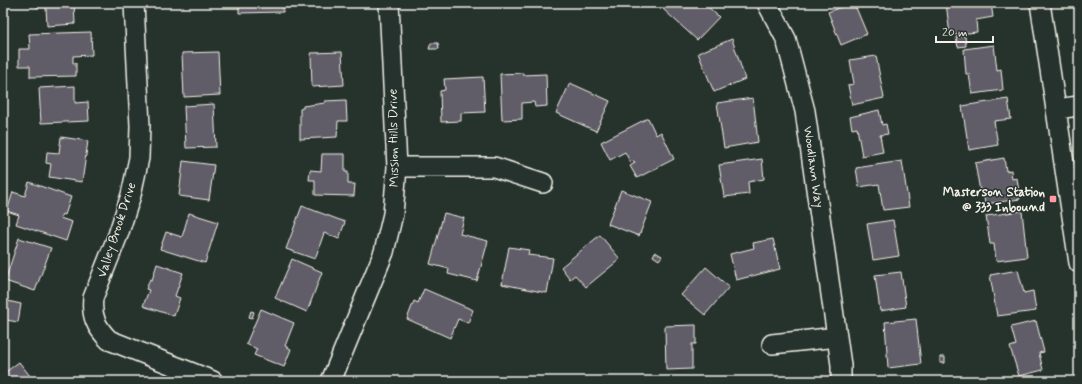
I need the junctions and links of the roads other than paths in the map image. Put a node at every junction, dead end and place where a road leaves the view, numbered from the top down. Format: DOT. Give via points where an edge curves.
graph roads {
  1 [pos="134,3"];
  2 [pos="389,3"];
  3 [pos="767,3"];
  4 [pos="1040,3"];
  5 [pos="1079,106"];
  6 [pos="1056,108"];
  7 [pos="397,167"];
  8 [pos="543,183"];
  9 [pos="1074,198"];
  10 [pos="1079,263"];
  11 [pos="837,337"];
  12 [pos="772,344"];
  13 [pos="213,381"];
  14 [pos="331,381"];
  15 [pos="841,381"];
  1 -- 13 [label="street, Valley Brook Drive" via="140,126 139,158 131,195 93,298 94,318 98,329 109,340"];
  2 -- 7 [label="street, Mission Hills Drive"];
  3 -- 11 [label="street, Woodlawn Way" via="786,39 805,111"];
  4 -- 6 [label="street"];
  5 -- 6 [label="street"];
  6 -- 9 [label="street"];
  7 -- 8 [label="street" via="494,167"];
  7 -- 14 [label="street, Mission Hills Drive" via="393,214 384,252"];
  9 -- 10 [label="street"];
  11 -- 12 [label="street"];
  11 -- 15 [label="street, Woodlawn Way"];
}
